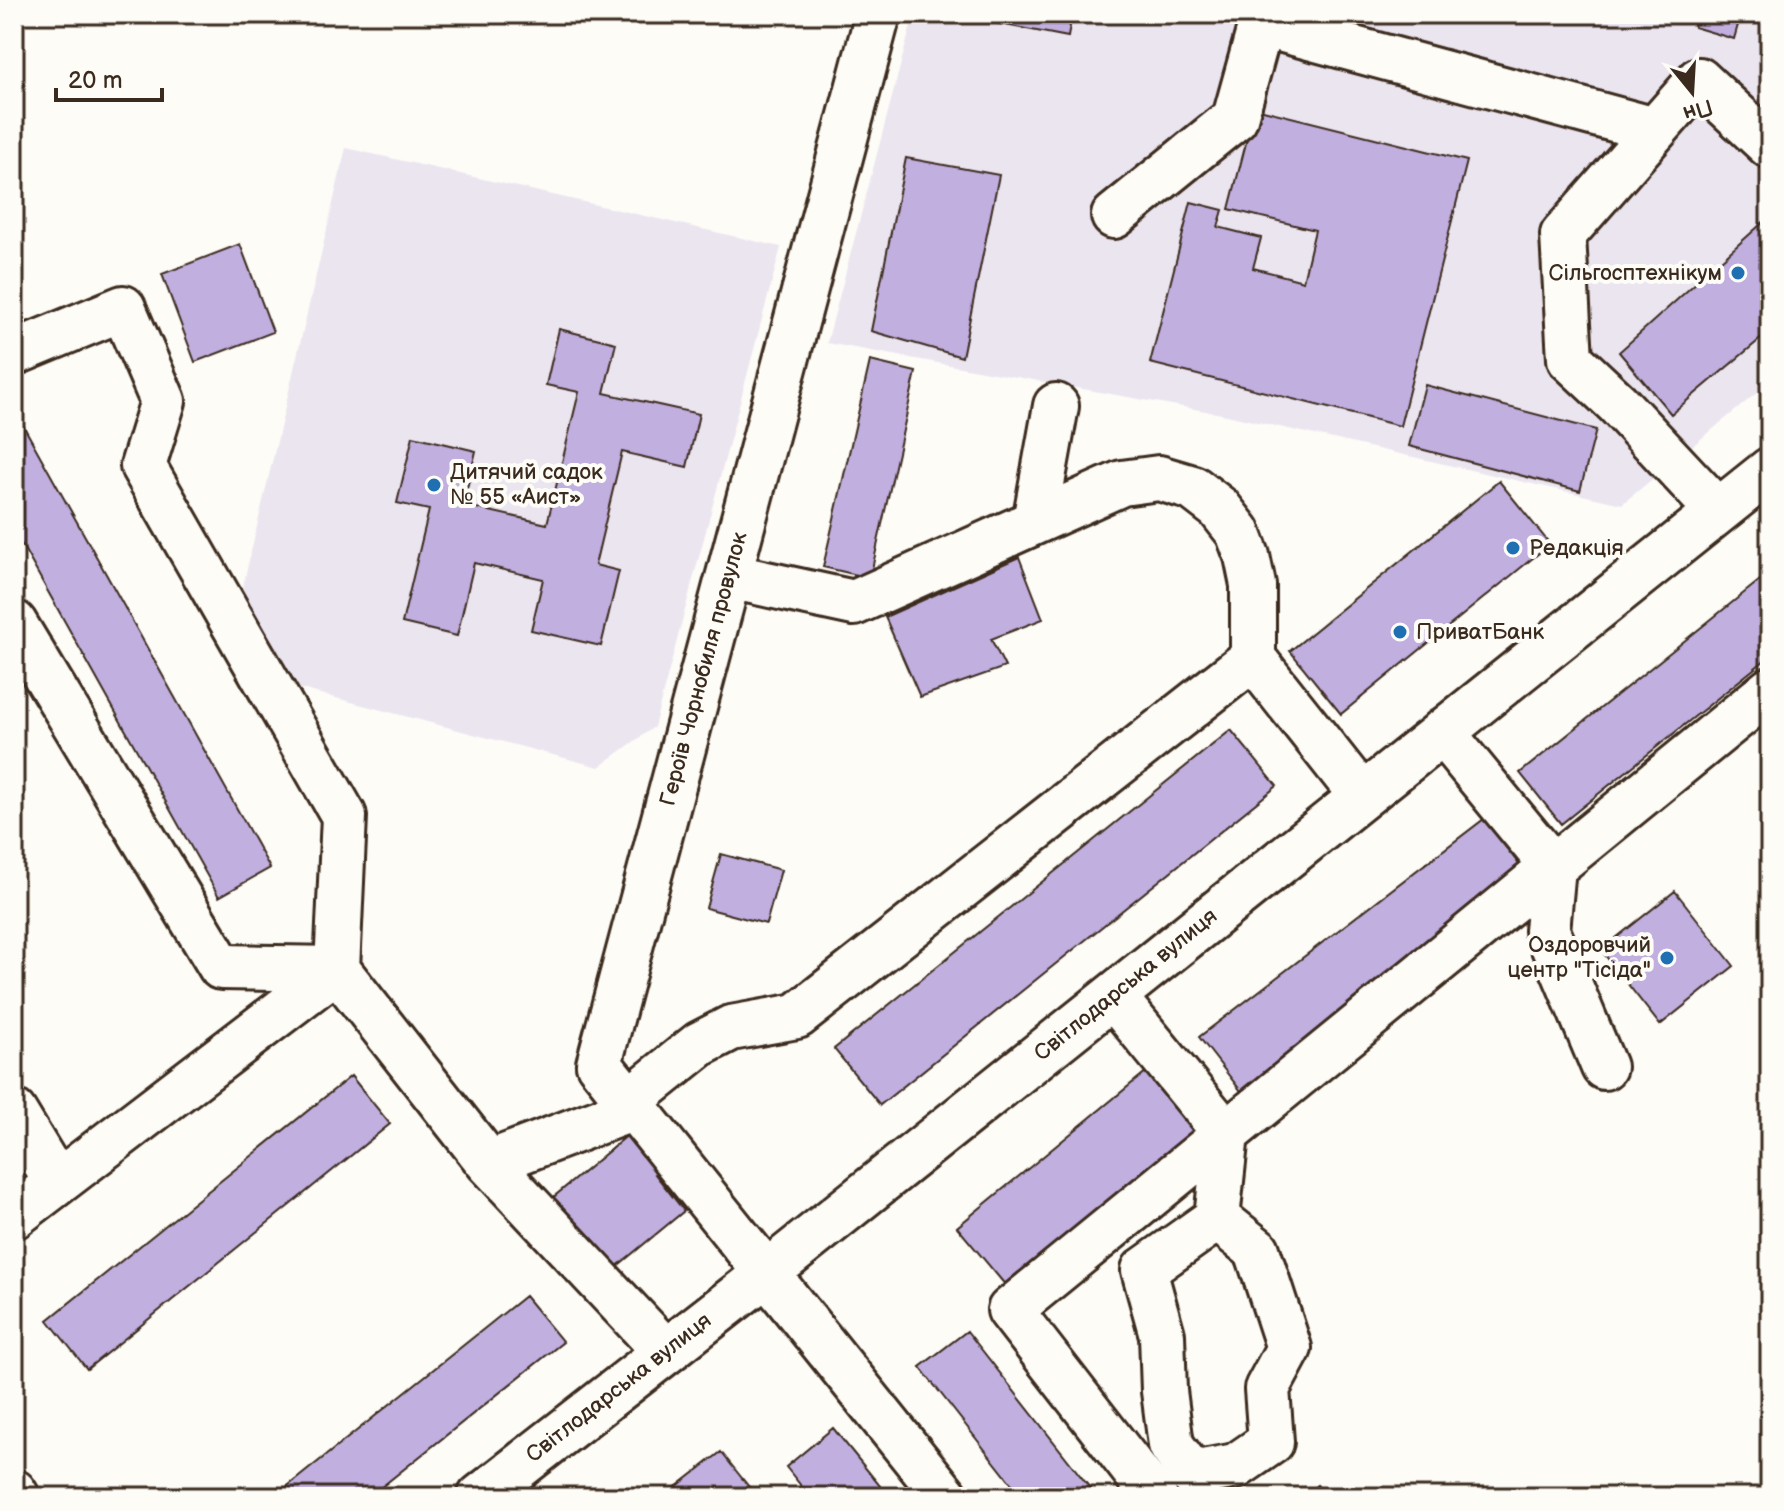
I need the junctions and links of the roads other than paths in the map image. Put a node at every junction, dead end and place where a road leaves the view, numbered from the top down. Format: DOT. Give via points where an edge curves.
graph roads {
  1 [pos="878,14"];
  2 [pos="1655,130"];
  3 [pos="1770,146"];
  4 [pos="1114,216"];
  5 [pos="14,353"];
  6 [pos="1056,406"];
  7 [pos="1770,470"];
  8 [pos="1718,511"];
  9 [pos="1035,522"];
  10 [pos="729,576"];
  11 [pos="14,623"];
  12 [pos="1253,658"];
  13 [pos="1770,690"];
  14 [pos="1442,732"];
  15 [pos="1362,796"];
  16 [pos="1553,867"];
  17 [pos="337,969"];
  18 [pos="1113,996"];
  19 [pos="1604,1067"];
  20 [pos="631,1104"];
  21 [pos="14,1112"];
  22 [pos="1226,1134"];
  23 [pos="489,1163"];
  24 [pos="57,1183"];
  25 [pos="14,1216"];
  26 [pos="1217,1218"];
  27 [pos="766,1273"];
  28 [pos="666,1352"];
  29 [pos="480,1497"];
  30 [pos="946,1497"];
  31 [pos="1155,1497"];
  1 -- 10 [label="street, Героїв Чорнобиля провулок"];
  2 -- 3 [label="street" via="1699,80"];
  2 -- 4 [label="street" via="1261,24 1235,118"];
  2 -- 8 [label="street" via="1563,235 1570,359"];
  5 -- 17 [label="street" via="123,308 163,401 143,466 344,816"];
  6 -- 9 [label="street"];
  7 -- 8 [label="street, Світлодарська вулиця"];
  8 -- 14 [label="street, Світлодарська вулиця"];
  9 -- 10 [label="street" via="854,603"];
  9 -- 12 [label="street" via="1122,483 1159,478 1193,488 1219,508 1238,532 1247,556 1253,585"];
  10 -- 20 [label="street, Героїв Чорнобиля провулок" via="599,1064"];
  11 -- 17 [label="street" via="221,967"];
  12 -- 15 [label="street"];
  12 -- 20 [label="street" via="797,1016 731,1028 700,1044"];
  13 -- 16 [label="street"];
  14 -- 15 [label="street, Світлодарська вулиця"];
  14 -- 16 [label="street"];
  15 -- 18 [label="street, Світлодарська вулиця"];
  16 -- 19 [label="street" via="1547,931"];
  16 -- 22 [label="street"];
  17 -- 23 [label="street"];
  17 -- 24 [label="street"];
  18 -- 22 [label="street"];
  18 -- 27 [label="street, Світлодарська вулиця"];
  20 -- 23 [label="street"];
  20 -- 27 [label="street, Героїв Чорнобиля провулок"];
  21 -- 24 [label="street"];
  22 -- 26 [label="street"];
  22 -- 31 [label="street" via="1010,1310"];
  23 -- 28 [label="street"];
  24 -- 25 [label="street"];
  26 -- 26 [label="street" via="1144,1270 1162,1335 1171,1445 1192,1474 1236,1466 1271,1442 1267,1389 1289,1348 1257,1250"];
  27 -- 28 [label="street, Світлодарська вулиця"];
  27 -- 30 [label="street, Героїв Чорнобиля провулок"];
  28 -- 29 [label="street, Світлодарська вулиця"];
}
